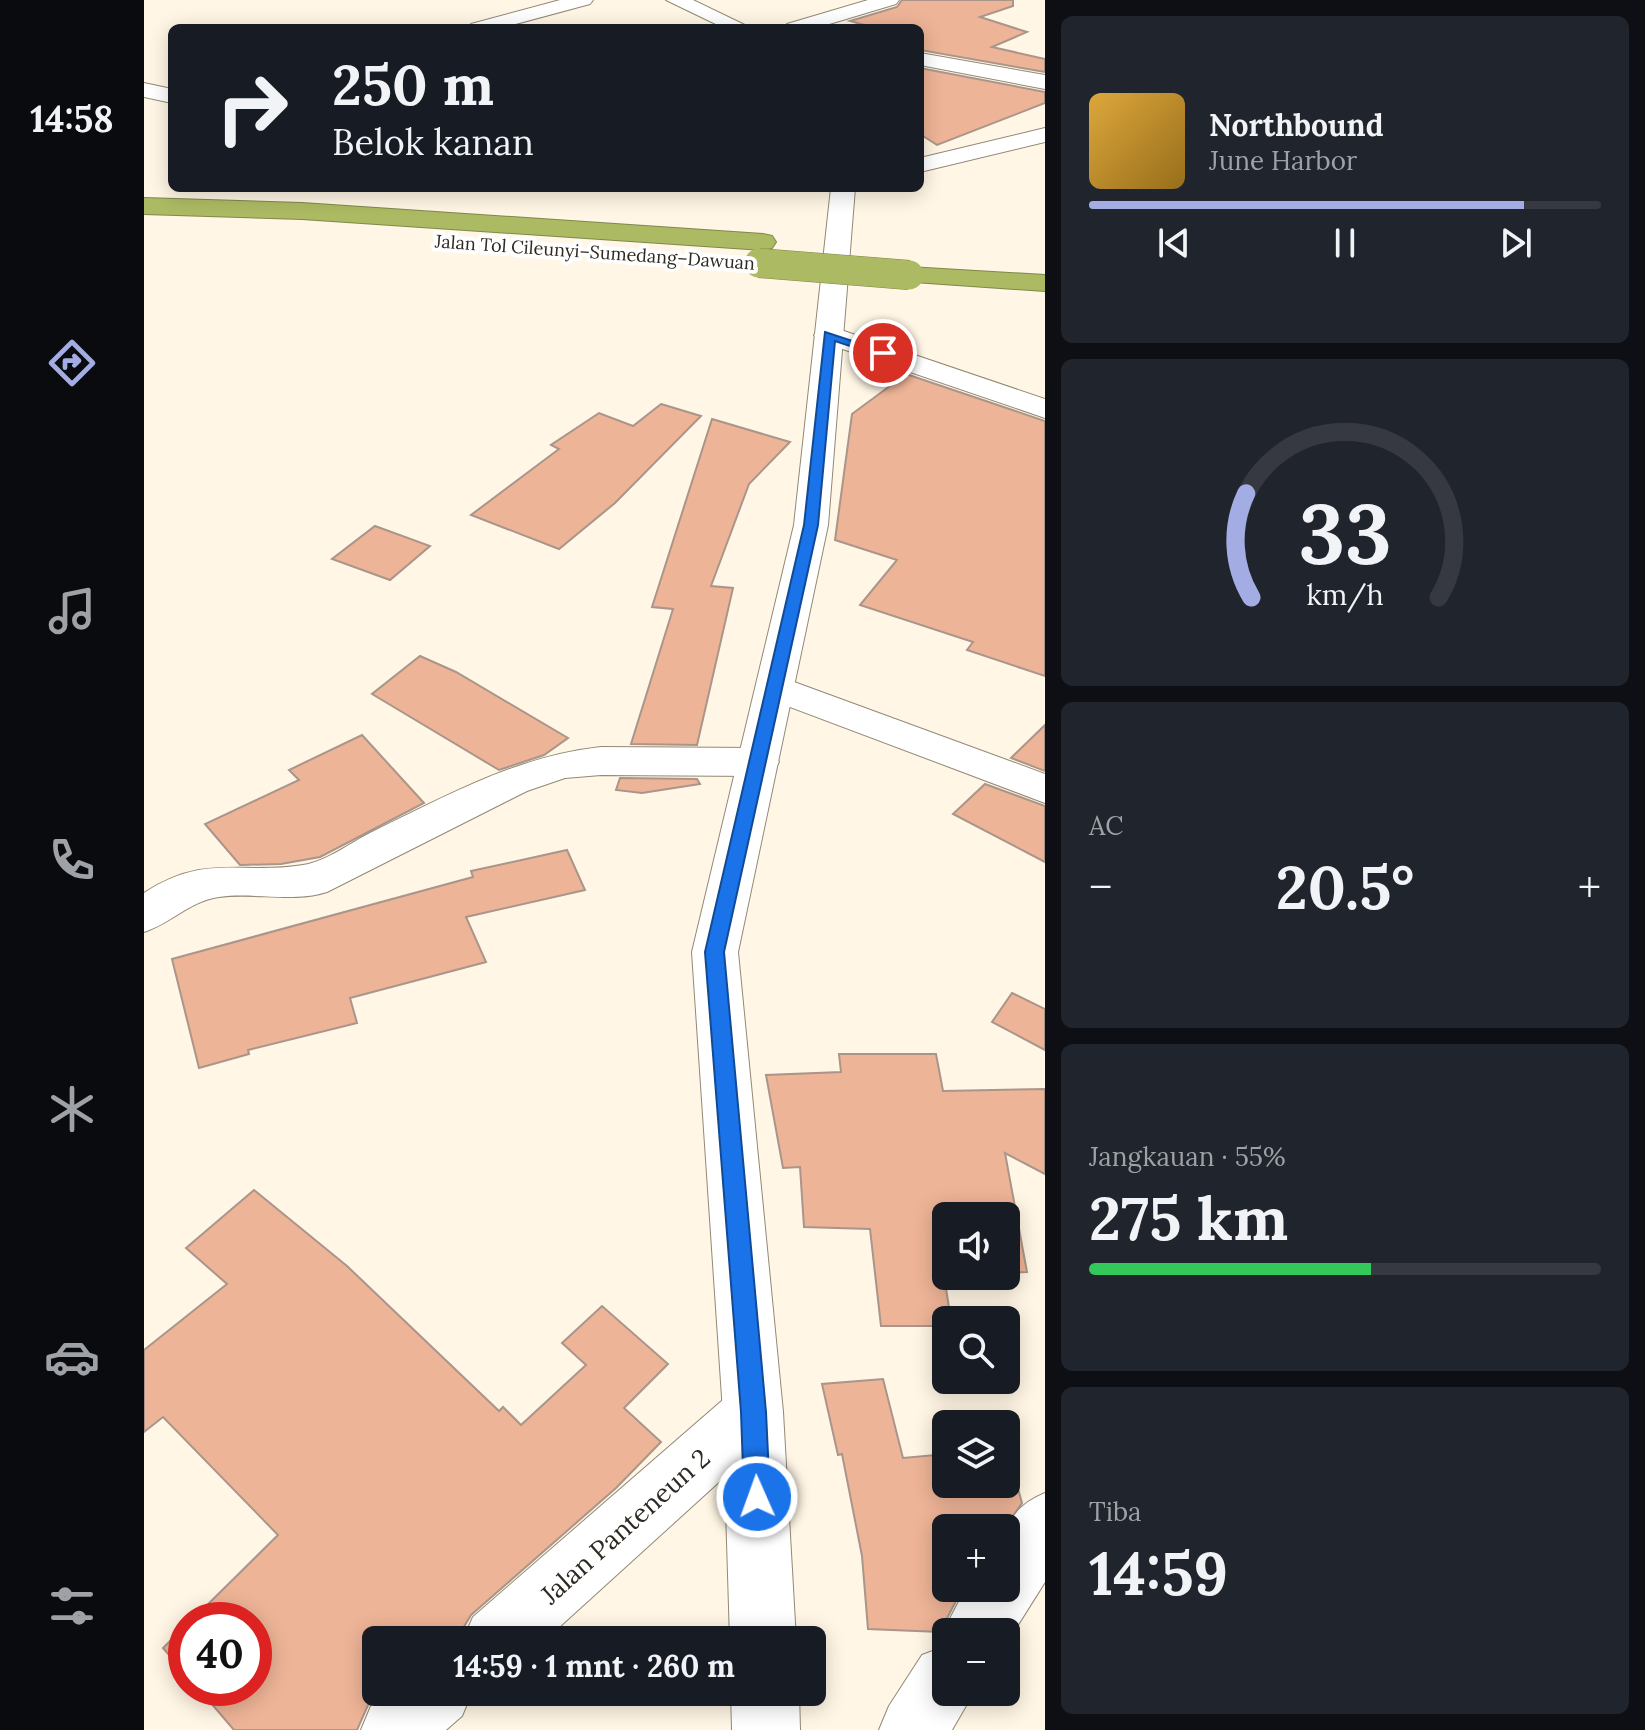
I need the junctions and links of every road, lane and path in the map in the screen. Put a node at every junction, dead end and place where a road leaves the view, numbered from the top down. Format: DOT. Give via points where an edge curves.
graph roads {
  1 [pos="583,0"];
  2 [pos="676,0"];
  3 [pos="889,0"];
  4 [pos="493,24"];
  5 [pos="732,24"];
  6 [pos="808,24"];
  7 [pos="924,60"];
  8 [pos="1045,82"];
  9 [pos="144,90"];
  10 [pos="168,95"];
  11 [pos="1045,135"];
  12 [pos="924,164"];
  13 [pos="843,192"];
  14 [pos="144,206"];
  15 [pos="144,227"];
  16 [pos="761,252"];
  17 [pos="1045,261"];
  18 [pos="910,264"];
  19 [pos="1045,283"];
  20 [pos="829,335"];
  21 [pos="1045,409"];
  22 [pos="775,687"];
  23 [pos="758,762"];
  24 [pos="1045,789"];
  25 [pos="144,915"];
  26 [pos="753,1412"];
  27 [pos="1045,1524"];
  28 [pos="1020,1563"];
  29 [pos="512,1626"];
  30 [pos="762,1626"];
  31 [pos="932,1701"];
  32 [pos="422,1706"];
  33 [pos="765,1706"];
  34 [pos="395,1730"];
  35 [pos="766,1730"];
  36 [pos="913,1730"];
  1 -- 4 [label="street"];
  2 -- 5 [label="street"];
  3 -- 6 [label="street"];
  7 -- 8 [label="street"];
  9 -- 10 [label="street"];
  11 -- 12 [label="street"];
  13 -- 20 [label="street"];
  14 -- 16 [label="highway, Jalan Tol Cileunyi–Sumedang–Dawuan" via="302,211"];
  15 -- 16 [label="highway, Jalan Tol Cileunyi–Sumedang–Dawuan"];
  16 -- 18 [label="highway, Jalan Tol Cileunyi–Sumedang–Dawuan, bridge"];
  17 -- 18 [label="highway, Jalan Tol Cileunyi–Sumedang–Dawuan"];
  18 -- 19 [label="highway, Jalan Tol Cileunyi–Sumedang–Dawuan"];
  20 -- 21 [label="street"];
  20 -- 22 [label="street" via="811,525"];
  22 -- 23 [label="street"];
  22 -- 24 [label="street"];
  23 -- 25 [label="street" via="561,765 512,781 311,881 215,881 174,895"];
  23 -- 26 [label="street" via="715,952"];
  26 -- 29 [label="street, Jalan Panteneun 2"];
  26 -- 30 [label="street"];
  27 -- 28 [label="street"];
  31 -- 36 [label="street"];
  32 -- 34 [label="street"];
  33 -- 35 [label="street"];
}
